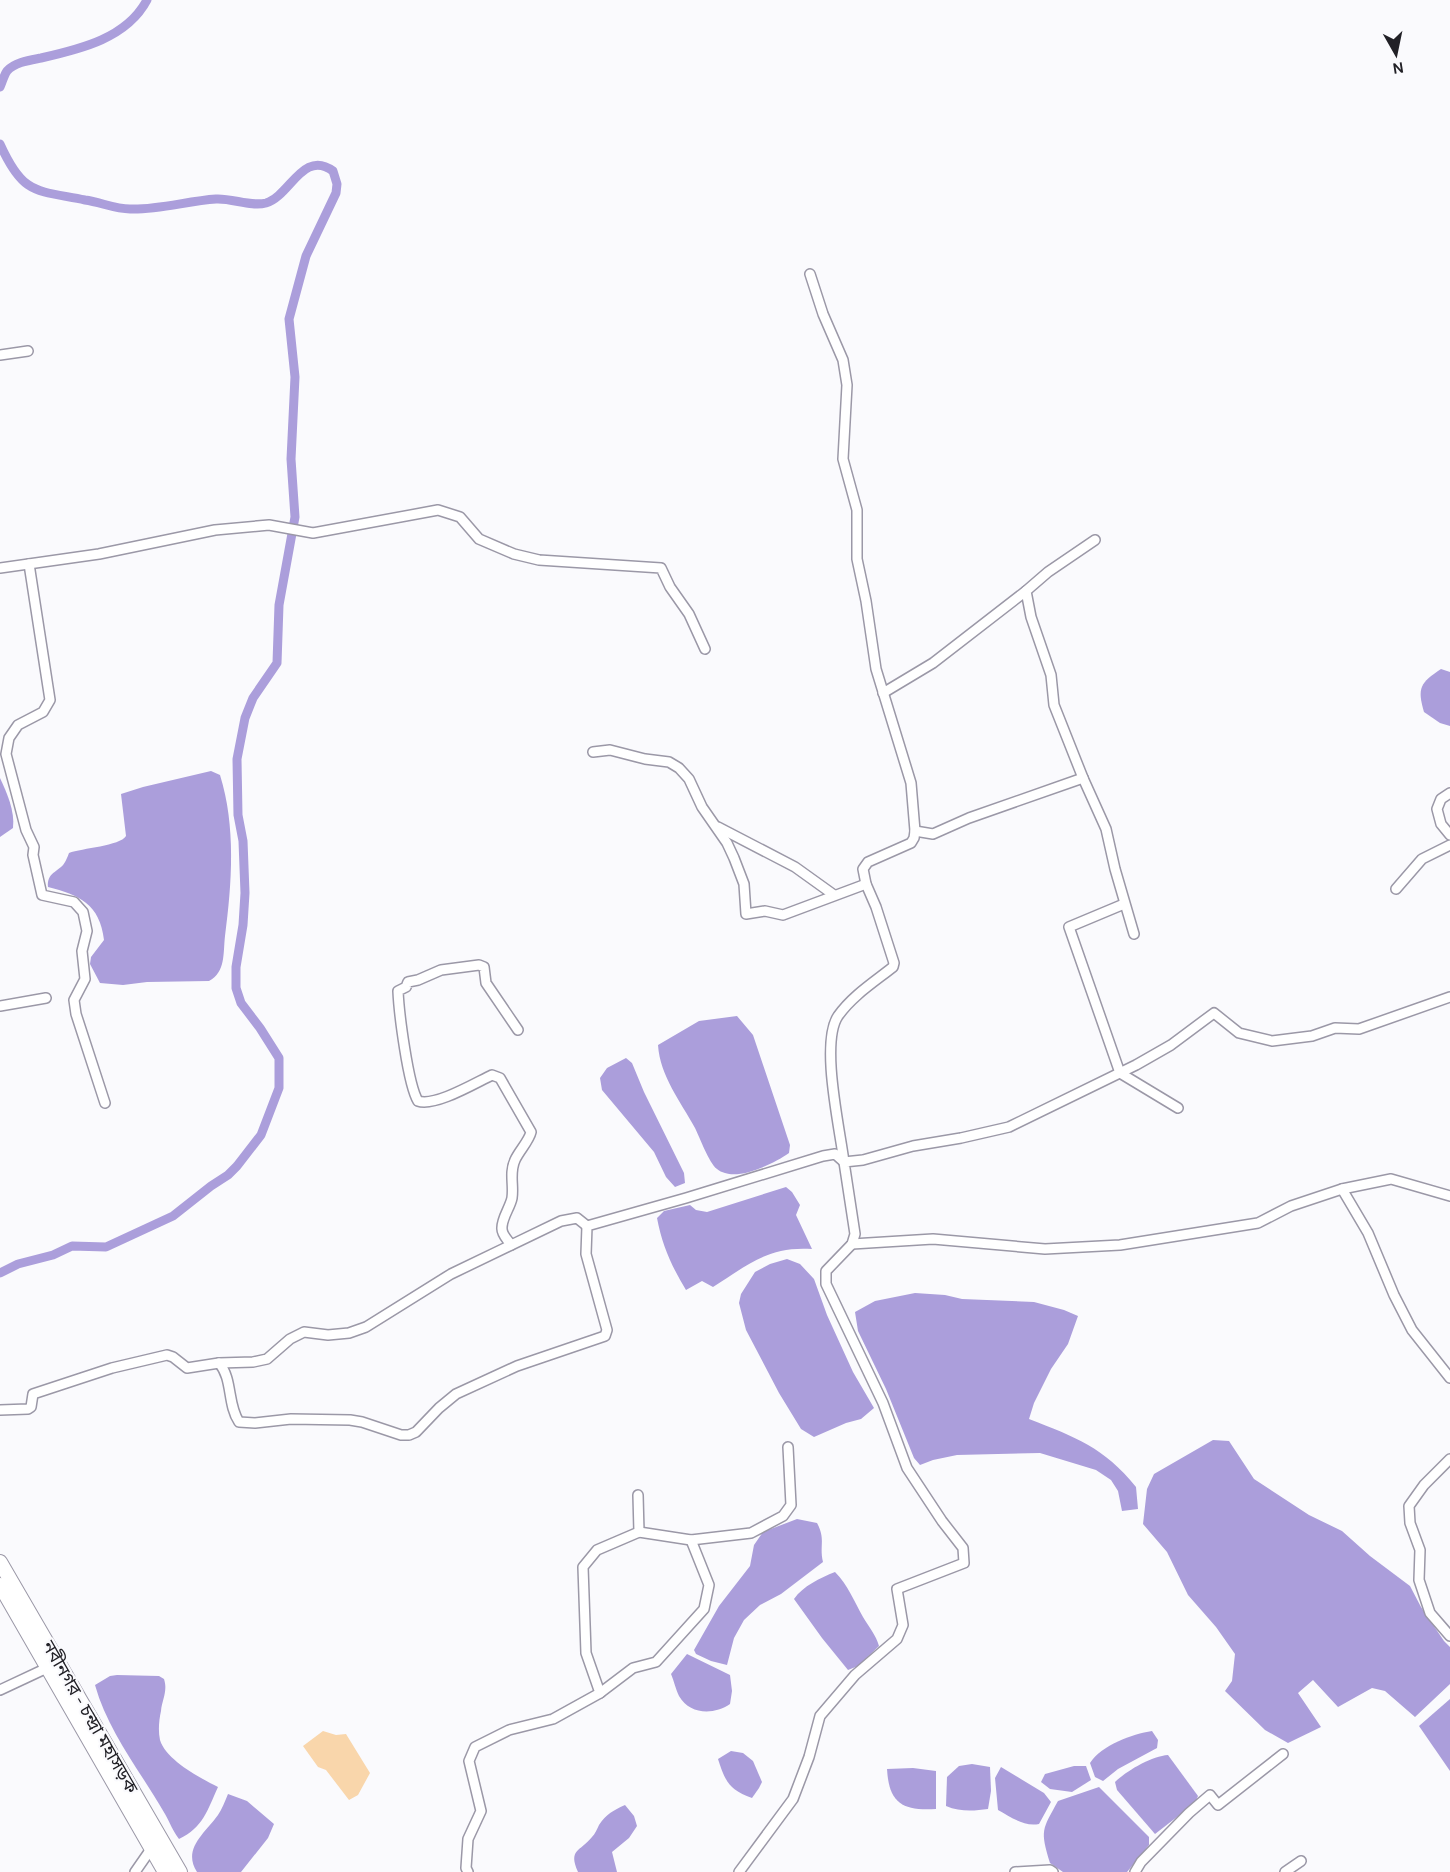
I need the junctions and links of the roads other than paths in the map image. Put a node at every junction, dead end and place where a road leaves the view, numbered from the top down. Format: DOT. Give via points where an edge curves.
graph roads {
  1 [pos="810,274"];
  2 [pos="28,351"];
  3 [pos="0,355"];
  4 [pos="1095,540"];
  5 [pos="29,564"];
  6 [pos="0,568"];
  7 [pos="1026,591"];
  8 [pos="705,650"];
  9 [pos="883,693"];
  10 [pos="594,752"];
  11 [pos="1083,778"];
  12 [pos="1450,793"];
  13 [pos="714,825"];
  14 [pos="915,831"];
  15 [pos="1450,835"];
  16 [pos="1450,845"];
  17 [pos="866,884"];
  18 [pos="1396,889"];
  19 [pos="834,895"];
  20 [pos="1124,904"];
  21 [pos="1134,934"];
  22 [pos="1450,997"];
  23 [pos="46,998"];
  24 [pos="0,1006"];
  25 [pos="518,1030"];
  26 [pos="1120,1073"];
  27 [pos="105,1103"];
  28 [pos="1178,1108"];
  29 [pos="844,1162"];
  30 [pos="1342,1189"];
  31 [pos="1450,1196"];
  32 [pos="587,1226"];
  33 [pos="852,1244"];
  34 [pos="511,1245"];
  35 [pos="219,1363"];
  36 [pos="1450,1378"];
  37 [pos="0,1410"];
  38 [pos="788,1447"];
  39 [pos="1450,1460"];
  40 [pos="638,1495"];
  41 [pos="639,1532"];
  42 [pos="691,1540"];
  43 [pos="0,1562"];
  44 [pos="0,1585"];
  45 [pos="29,1624"];
  46 [pos="1450,1636"];
  47 [pos="47,1668"];
  48 [pos="0,1690"];
  49 [pos="600,1693"];
  50 [pos="1283,1754"];
  51 [pos="150,1849"];
  52 [pos="1301,1861"];
  53 [pos="135,1872"];
  54 [pos="165,1872"];
  55 [pos="180,1872"];
  56 [pos="468,1872"];
  57 [pos="739,1872"];
  58 [pos="1015,1872"];
  59 [pos="1053,1872"];
  60 [pos="1135,1872"];
  61 [pos="1285,1872"];
  1 -- 9 [label="street" via="843,360 847,385 843,459 857,510 857,559"];
  2 -- 3 [label="street"];
  4 -- 7 [label="street"];
  5 -- 6 [label="street"];
  5 -- 8 [label="street" via="215,530 269,525 313,533 438,510 460,517 479,539 514,554 539,560 661,568"];
  5 -- 27 [label="street" via="50,700 43,712 18,725 9,738 6,754 34,847 42,895 74,902 83,912 87,931 82,951 85,979 74,1000"];
  7 -- 9 [label="street" via="933,663"];
  7 -- 11 [label="street" via="1051,675 1054,705"];
  9 -- 14 [label="street" via="911,783"];
  10 -- 13 [label="street" via="610,750 669,762 679,768"];
  11 -- 14 [label="street" via="933,834"];
  11 -- 20 [label="street" via="1106,829"];
  12 -- 15 [label="street" via="1441,799 1437,809"];
  13 -- 19 [label="street" via="795,867"];
  13 -- 19 [label="street" via="727,843 744,884 746,914 765,911 783,915"];
  14 -- 17 [label="street" via="905,847 865,865"];
  16 -- 18 [label="street" via="1422,859"];
  17 -- 19 [label="street"];
  17 -- 29 [label="street" via="894,963 856,997 833,1026 830,1058"];
  20 -- 21 [label="street"];
  20 -- 26 [label="street" via="1069,927"];
  22 -- 26 [label="street" via="1359,1029 1335,1028 1312,1036 1272,1041 1239,1033 1214,1013 1171,1045"];
  23 -- 24 [label="street"];
  25 -- 34 [label="street" via="486,983 484,968 479,965 441,970 408,982 398,991 410,1075 418,1101 440,1099 496,1075 531,1132 513,1163 513,1196 502,1226"];
  26 -- 28 [label="street"];
  26 -- 29 [label="street" via="1009,1127"];
  29 -- 32 [label="street" via="835,1154 823,1155"];
  29 -- 33 [label="street" via="855,1234"];
  30 -- 31 [label="street" via="1391,1179"];
  30 -- 33 [label="street" via="1258,1222 1120,1245 1045,1249 933,1239"];
  30 -- 36 [label="street" via="1368,1233 1412,1330"];
  32 -- 34 [label="street" via="577,1218 561,1221"];
  32 -- 35 [label="street" via="586,1254 607,1330 605,1336 517,1365 456,1394 409,1435 350,1420 238,1422 226,1372"];
  33 -- 57 [label="street" via="826,1271 826,1284 883,1403 907,1468 963,1548 964,1563 897,1589 903,1625 897,1639 855,1675 820,1716 793,1799"];
  34 -- 35 [label="street" via="451,1274 366,1327 328,1335 304,1332 290,1338 267,1359"];
  35 -- 37 [label="street" via="187,1368 167,1355 33,1394 28,1410"];
  38 -- 42 [label="street" via="791,1505 783,1516 752,1533"];
  39 -- 46 [label="street" via="1409,1506 1410,1524 1420,1550 1419,1580 1430,1613"];
  40 -- 41 [label="street"];
  41 -- 42 [label="street"];
  41 -- 49 [label="street" via="597,1550 583,1567 586,1653"];
  42 -- 49 [label="street" via="709,1585 704,1609 656,1662 633,1668"];
  43 -- 45 [label="highway, নবীনগর - চন্দ্রা মহাসড়ক"];
  44 -- 45 [label="highway, নবীনগর - চন্দ্রা মহাসড়ক"];
  45 -- 47 [label="highway, নবীনগর - চন্দ্রা মহাসড়ক"];
  45 -- 55 [label="highway, নবীনগর - চন্দ্রা মহাসড়ক"];
  47 -- 48 [label="street"];
  47 -- 51 [label="highway, নবীনগর - চন্দ্রা মহাসড়ক"];
  49 -- 56 [label="street" via="553,1719 509,1730 475,1747 469,1761 481,1811 468,1839"];
  50 -- 60 [label="street" via="1218,1805 1210,1795"];
  51 -- 53 [label="street"];
  51 -- 54 [label="highway, নবীনগর - চন্দ্রা মহাসড়ক"];
  52 -- 61 [label="street"];
  58 -- 59 [label="street"];
}
